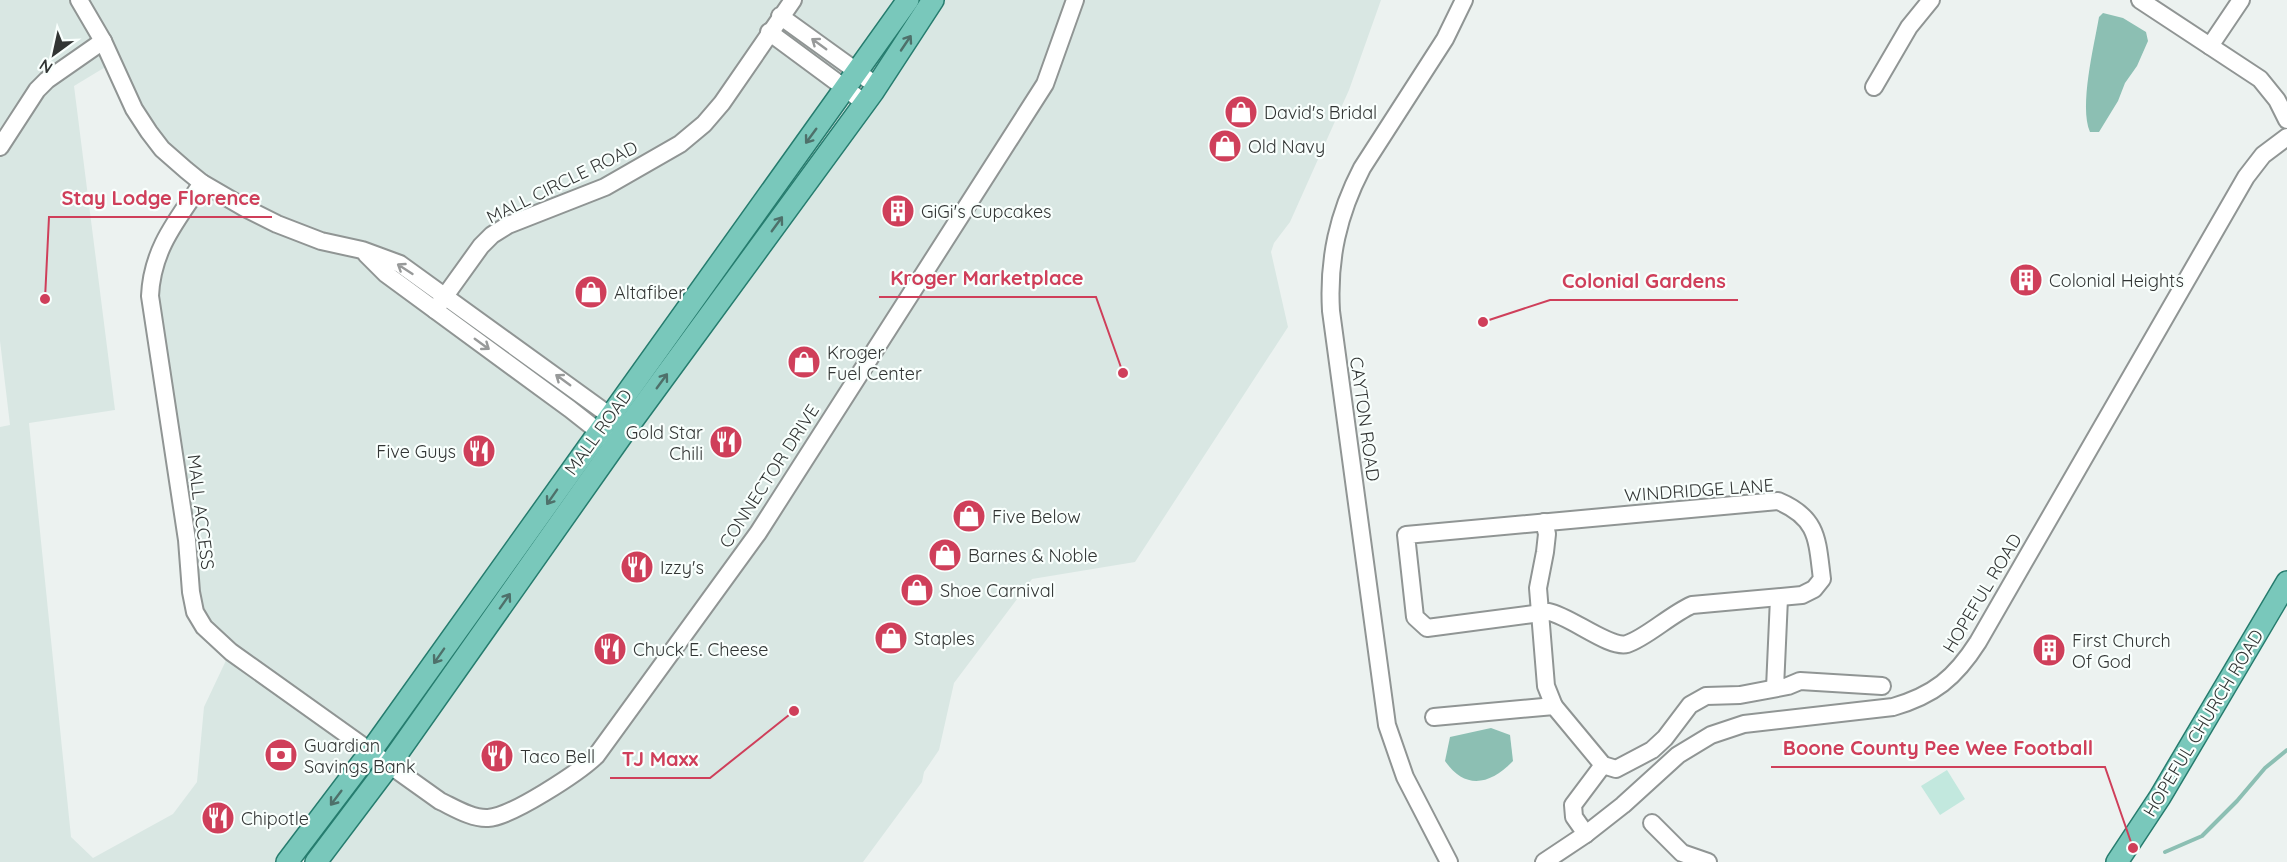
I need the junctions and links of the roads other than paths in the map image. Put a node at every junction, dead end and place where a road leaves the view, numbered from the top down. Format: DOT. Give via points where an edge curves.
graph roads {
  1 [pos="79,0"];
  2 [pos="793,0"];
  3 [pos="908,0"];
  4 [pos="933,0"];
  5 [pos="1075,0"];
  6 [pos="1464,0"];
  7 [pos="1931,0"];
  8 [pos="2140,0"];
  9 [pos="2241,0"];
  10 [pos="780,16"];
  11 [pos="769,32"];
  12 [pos="103,42"];
  13 [pos="2210,46"];
  14 [pos="852,80"];
  15 [pos="877,86"];
  16 [pos="1874,87"];
  17 [pos="865,103"];
  18 [pos="2287,120"];
  19 [pos="2287,137"];
  20 [pos="0,147"];
  21 [pos="202,183"];
  22 [pos="440,303"];
  23 [pos="604,424"];
  24 [pos="622,437"];
  25 [pos="1544,522"];
  26 [pos="2287,582"];
  27 [pos="1779,598"];
  28 [pos="1540,614"];
  29 [pos="1882,686"];
  30 [pos="1775,688"];
  31 [pos="1554,706"];
  32 [pos="1434,717"];
  33 [pos="371,751"];
  34 [pos="390,764"];
  35 [pos="1603,765"];
  36 [pos="1652,824"];
  37 [pos="1586,834"];
  38 [pos="287,862"];
  39 [pos="316,862"];
  40 [pos="1449,862"];
  41 [pos="1544,862"];
  42 [pos="1708,862"];
  43 [pos="2117,862"];
  1 -- 12 [label="street"];
  2 -- 10 [label="street, MALL CIRCLE ROAD"];
  3 -- 14 [label="main road, MALL ROAD"];
  15 -- 4 [label="main road, MALL ROAD, one-way"];
  5 -- 34 [label="street, CONNECTOR DRIVE" via="1045,84 758,533 596,756 583,768 504,815 486,818 440,801"];
  6 -- 40 [label="street, CAYTON ROAD" via="1445,39 1351,190 1335,237 1329,286 1387,725 1405,777"];
  7 -- 16 [label="street" via="1909,27"];
  8 -- 13 [label="street"];
  9 -- 13 [label="street"];
  10 -- 11 [label="street, MALL CIRCLE ROAD"];
  14 -- 10 [label="street, one-way"];
  11 -- 14 [label="street"];
  11 -- 22 [label="street, MALL CIRCLE ROAD" via="722,103 680,144 605,187 492,235"];
  12 -- 20 [label="street" via="42,85"];
  12 -- 21 [label="street" via="149,132 162,149"];
  13 -- 18 [label="street" via="2260,79"];
  14 -- 15 [label="street"];
  14 -- 17 [label="street"];
  14 -- 23 [label="main road, MALL ROAD, one-way"];
  15 -- 17 [label="main road, MALL ROAD"];
  24 -- 17 [label="main road, MALL ROAD, one-way"];
  19 -- 37 [label="street, HOPEFUL ROAD" via="2263,155 2246,177 1983,633 1957,671 1938,688 1893,706 1744,724 1711,735 1678,755"];
  21 -- 22 [label="street" via="280,225 321,241 362,250 387,274"];
  21 -- 33 [label="street, MALL ACCESS" via="164,239 151,277 150,296 195,612 204,627 231,652"];
  22 -- 23 [label="street"];
  23 -- 24 [label="street"];
  23 -- 33 [label="main road, MALL ROAD, one-way"];
  34 -- 24 [label="main road, MALL ROAD, one-way"];
  25 -- 27 [label="street, WINDRIDGE LANE" via="1778,501 1792,507 1816,535 1822,579 1802,595"];
  25 -- 28 [label="street" via="1547,534 1538,588"];
  25 -- 28 [label="street, WINDRIDGE LANE" via="1406,535 1415,617 1427,628"];
  26 -- 43 [label="main road, HOPEFUL CHURCH ROAD" via="2160,797"];
  27 -- 28 [label="street, WINDRIDGE LANE" via="1692,605 1620,645 1560,614"];
  27 -- 30 [label="street"];
  28 -- 31 [label="street" via="1546,687"];
  29 -- 30 [label="street" via="1800,681"];
  30 -- 35 [label="street" via="1706,696 1690,705 1652,750 1621,769"];
  31 -- 32 [label="street"];
  31 -- 35 [label="street"];
  33 -- 34 [label="street, MALL ACCESS"];
  33 -- 38 [label="main road, MALL ROAD, one-way"];
  34 -- 39 [label="main road, MALL ROAD"];
  35 -- 37 [label="street" via="1573,806 1574,817"];
  36 -- 42 [label="street" via="1682,853"];
  37 -- 41 [label="street, HOPEFUL ROAD"];
}
